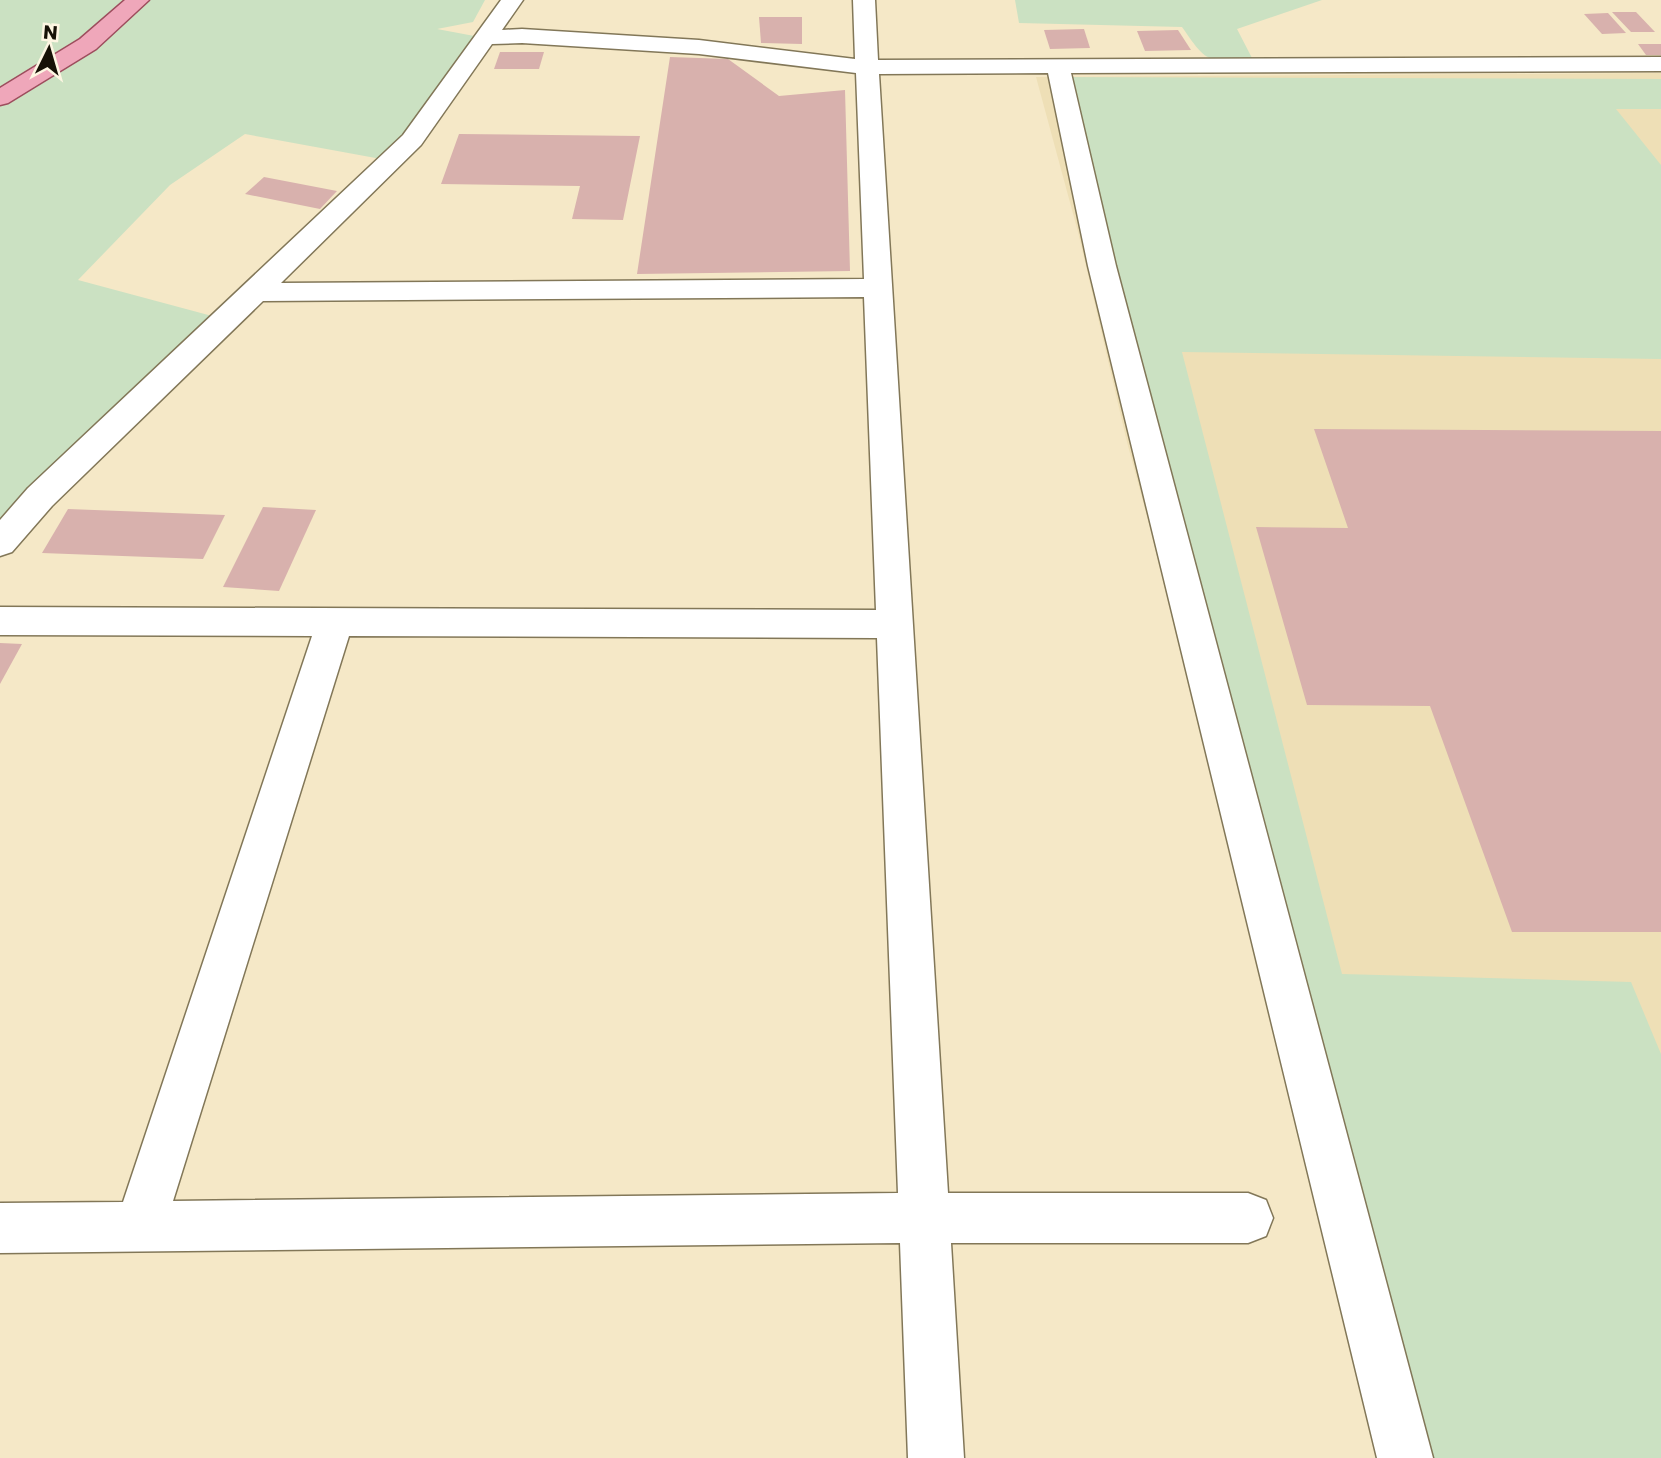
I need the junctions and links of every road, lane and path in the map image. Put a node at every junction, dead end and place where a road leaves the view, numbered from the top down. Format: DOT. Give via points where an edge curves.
graph roads {
  1 [pos="138,0"];
  2 [pos="513,0"];
  3 [pos="864,0"];
  4 [pos="485,38"];
  5 [pos="1661,64"];
  6 [pos="1058,65"];
  7 [pos="867,67"];
  8 [pos="0,98"];
  9 [pos="878,288"];
  10 [pos="256,292"];
  11 [pos="0,543"];
  12 [pos="0,621"];
  13 [pos="335,622"];
  14 [pos="896,624"];
  15 [pos="924,1218"];
  16 [pos="1248,1218"];
  17 [pos="141,1226"];
  18 [pos="0,1227"];
  19 [pos="936,1458"];
  20 [pos="1405,1458"];
  1 -- 8 [label="main road" via="88,44"];
  2 -- 4 [label="street"];
  3 -- 7 [label="street"];
  4 -- 7 [label="street" via="522,36 699,47"];
  4 -- 10 [label="street" via="412,140"];
  5 -- 6 [label="street"];
  6 -- 7 [label="street"];
  6 -- 20 [label="street" via="1102,266"];
  7 -- 9 [label="street"];
  9 -- 10 [label="street"];
  9 -- 14 [label="street"];
  10 -- 11 [label="street" via="40,497"];
  12 -- 13 [label="street"];
  13 -- 14 [label="street"];
  13 -- 17 [label="street"];
  14 -- 15 [label="street"];
  15 -- 16 [label="street"];
  15 -- 17 [label="street"];
  15 -- 19 [label="street"];
  17 -- 18 [label="street"];
}
